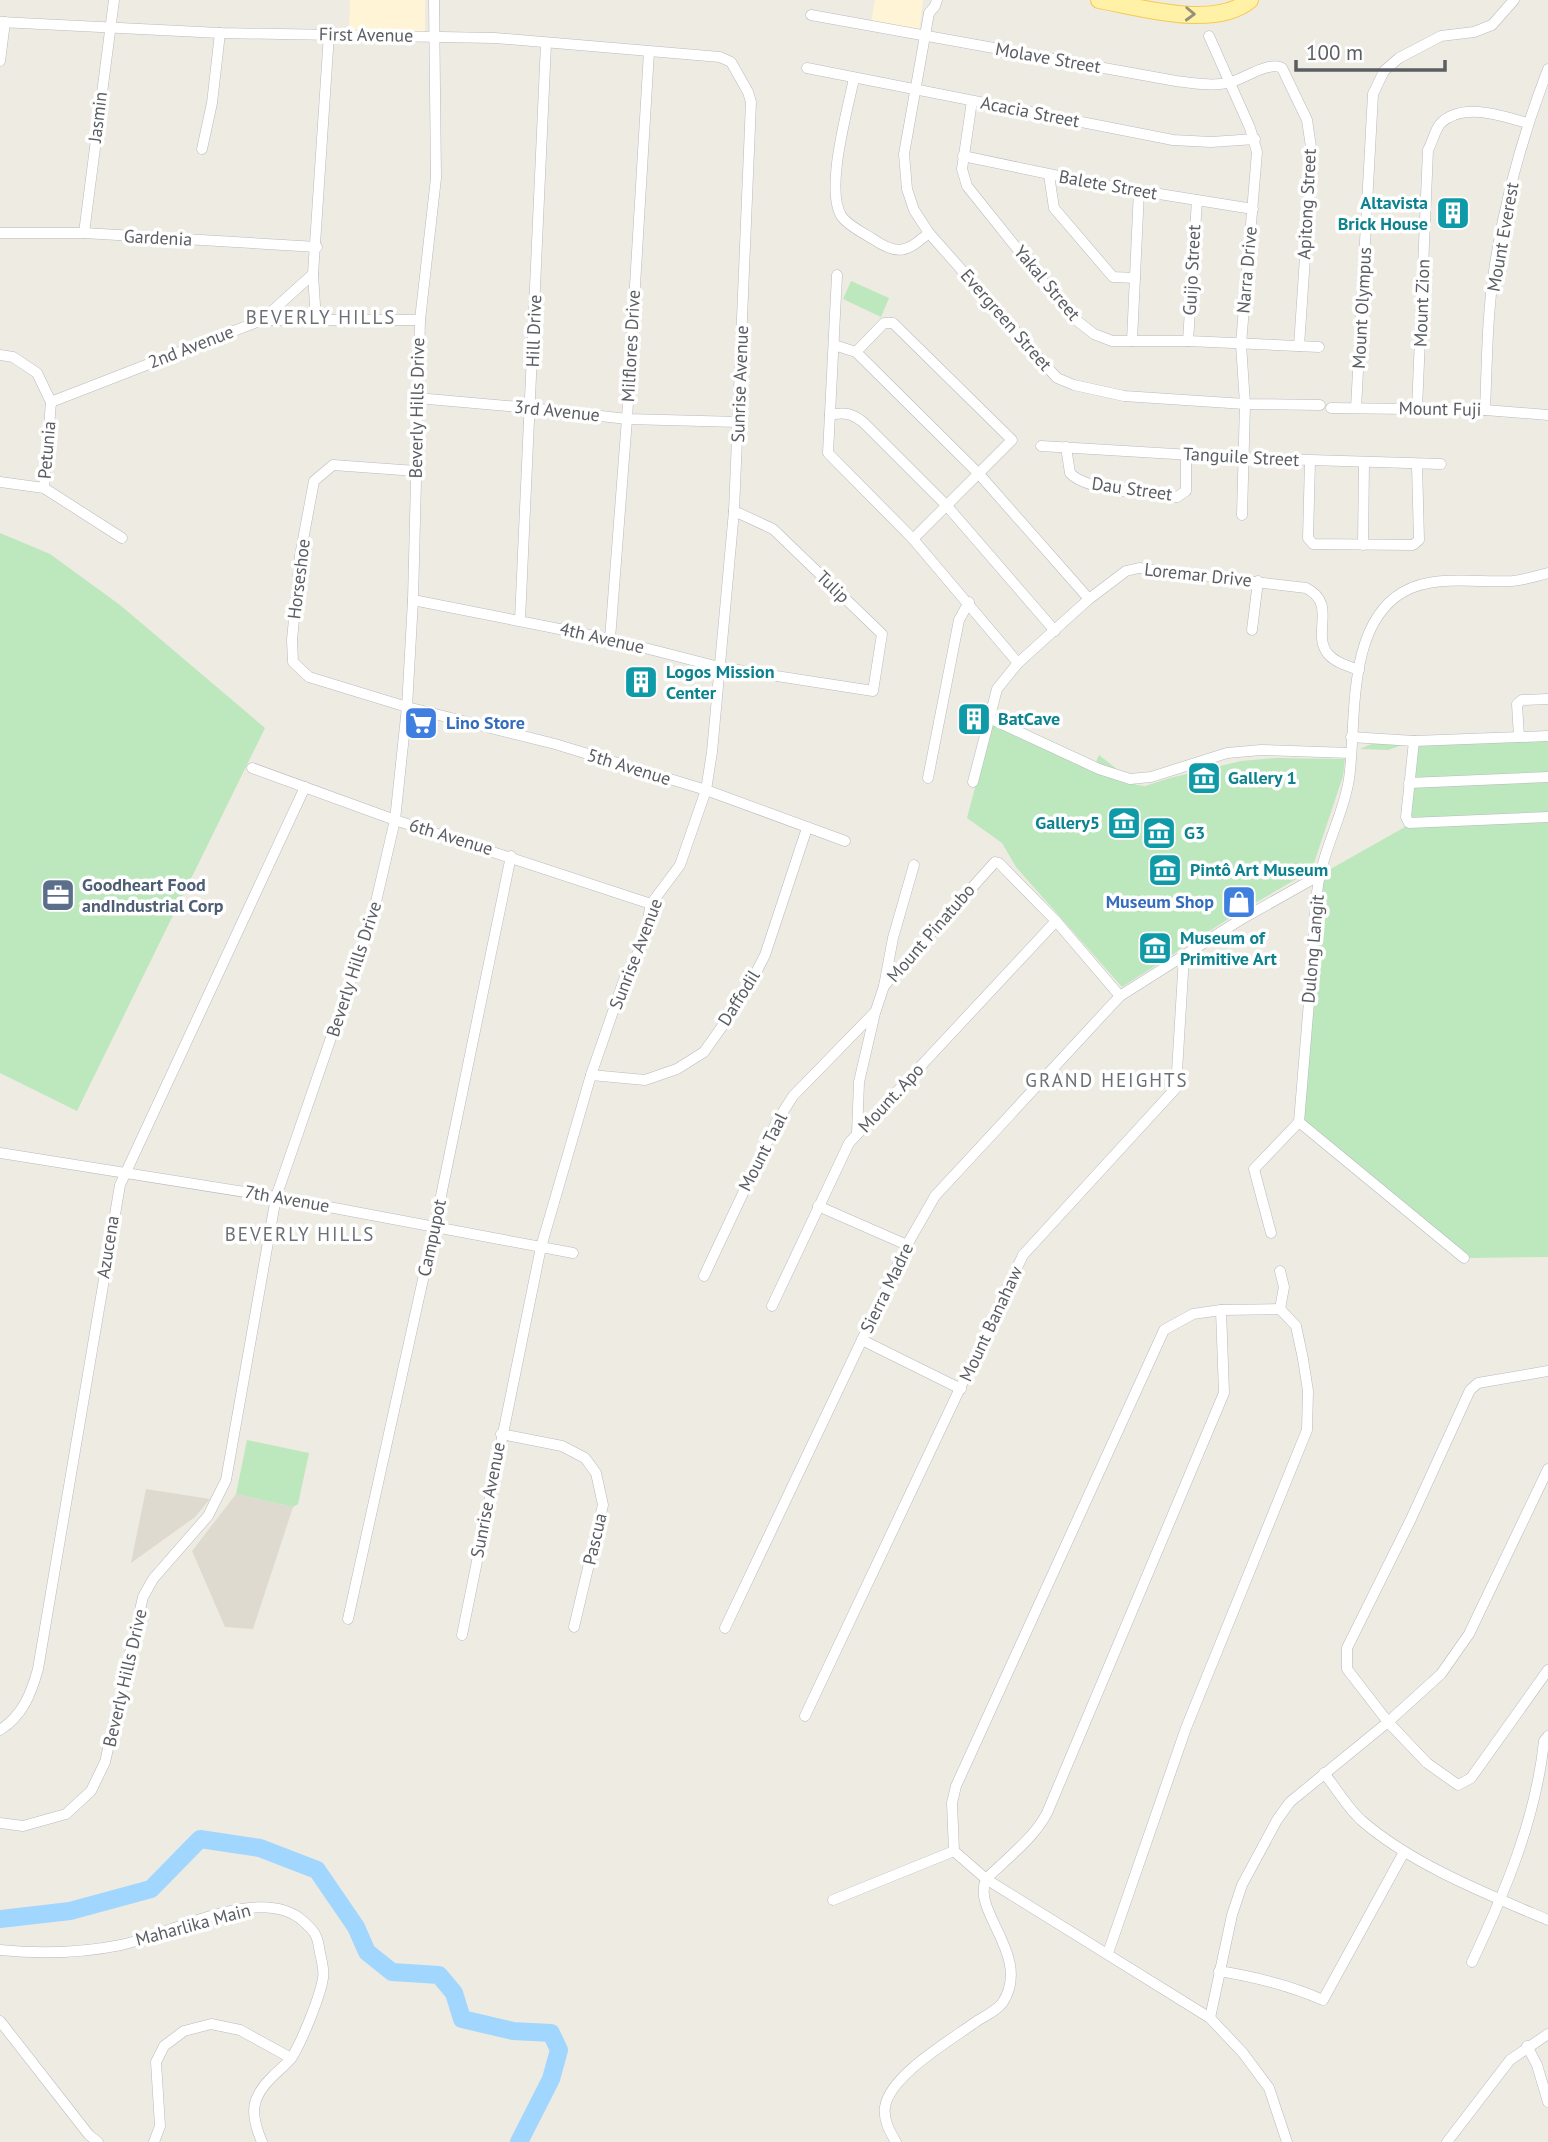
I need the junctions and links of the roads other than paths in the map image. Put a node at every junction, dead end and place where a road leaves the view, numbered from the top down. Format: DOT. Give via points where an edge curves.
graph roads {
  1 [pos="114,0"];
  2 [pos="434,0"];
  3 [pos="926,0"];
  4 [pos="937,0"];
  5 [pos="1099,0"];
  6 [pos="1250,0"];
  7 [pos="1514,0"];
  8 [pos="929,13"];
  9 [pos="811,15"];
  10 [pos="3,22"];
  11 [pos="109,27"];
  12 [pos="220,33"];
  13 [pos="329,34"];
  14 [pos="433,36"];
  15 [pos="925,36"];
  16 [pos="1209,36"];
  17 [pos="546,43"];
  18 [pos="649,52"];
  19 [pos="0,61"];
  20 [pos="731,62"];
  21 [pos="807,68"];
  22 [pos="1282,68"];
  23 [pos="1548,69"];
  24 [pos="854,78"];
  25 [pos="1229,83"];
  26 [pos="915,91"];
  27 [pos="972,101"];
  28 [pos="1527,123"];
  29 [pos="1255,139"];
  30 [pos="202,149"];
  31 [pos="963,156"];
  32 [pos="1049,175"];
  33 [pos="1139,190"];
  34 [pos="1197,200"];
  35 [pos="1253,209"];
  36 [pos="0,233"];
  37 [pos="84,233"];
  38 [pos="929,233"];
  39 [pos="317,247"];
  40 [pos="313,274"];
  41 [pos="837,275"];
  42 [pos="1135,278"];
  43 [pos="262,320"];
  44 [pos="420,320"];
  45 [pos="316,321"];
  46 [pos="1132,341"];
  47 [pos="1188,341"];
  48 [pos="1241,344"];
  49 [pos="834,345"];
  50 [pos="1299,346"];
  51 [pos="1319,347"];
  52 [pos="856,352"];
  53 [pos="0,355"];
  54 [pos="417,398"];
  55 [pos="51,402"];
  56 [pos="1245,404"];
  57 [pos="1320,405"];
  58 [pos="531,408"];
  59 [pos="1331,408"];
  60 [pos="1356,408"];
  61 [pos="1417,409"];
  62 [pos="1485,410"];
  63 [pos="830,415"];
  64 [pos="1548,415"];
  65 [pos="627,419"];
  66 [pos="739,422"];
  67 [pos="1041,446"];
  68 [pos="1066,447"];
  69 [pos="1186,455"];
  70 [pos="1242,458"];
  71 [pos="1310,461"];
  72 [pos="1364,463"];
  73 [pos="1441,464"];
  74 [pos="1417,465"];
  75 [pos="416,471"];
  76 [pos="979,474"];
  77 [pos="0,482"];
  78 [pos="44,488"];
  79 [pos="947,506"];
  80 [pos="734,511"];
  81 [pos="1242,515"];
  82 [pos="122,538"];
  83 [pos="914,539"];
  84 [pos="1363,545"];
  85 [pos="1548,573"];
  86 [pos="1258,581"];
  87 [pos="1089,599"];
  88 [pos="413,600"];
  89 [pos="968,602"];
  90 [pos="520,620"];
  91 [pos="1252,630"];
  92 [pos="1055,631"];
  93 [pos="610,639"];
  94 [pos="1018,663"];
  95 [pos="719,667"];
  96 [pos="1359,670"];
  97 [pos="873,691"];
  98 [pos="1548,699"];
  99 [pos="407,707"];
  100 [pos="989,718"];
  101 [pos="1548,736"];
  102 [pos="1351,737"];
  103 [pos="1519,737"];
  104 [pos="1414,741"];
  105 [pos="1350,753"];
  106 [pos="252,768"];
  107 [pos="1548,777"];
  108 [pos="928,778"];
  109 [pos="972,782"];
  110 [pos="1409,783"];
  111 [pos="305,787"];
  112 [pos="706,790"];
  113 [pos="1548,817"];
  114 [pos="395,820"];
  115 [pos="807,828"];
  116 [pos="845,841"];
  117 [pos="511,856"];
  118 [pos="914,865"];
  119 [pos="1320,875"];
  120 [pos="652,904"];
  121 [pos="1056,921"];
  122 [pos="1184,956"];
  123 [pos="884,986"];
  124 [pos="1120,996"];
  125 [pos="874,1013"];
  126 [pos="591,1075"];
  127 [pos="1299,1122"];
  128 [pos="857,1134"];
  129 [pos="0,1153"];
  130 [pos="126,1172"];
  131 [pos="276,1197"];
  132 [pos="818,1206"];
  133 [pos="435,1226"];
  134 [pos="1271,1233"];
  135 [pos="907,1245"];
  136 [pos="541,1247"];
  137 [pos="573,1253"];
  138 [pos="1464,1258"];
  139 [pos="1280,1271"];
  140 [pos="704,1276"];
  141 [pos="772,1306"];
  142 [pos="1280,1309"];
  143 [pos="1221,1310"];
  144 [pos="862,1340"];
  145 [pos="1548,1371"];
  146 [pos="961,1389"];
  147 [pos="501,1434"];
  148 [pos="1548,1469"];
  149 [pos="348,1619"];
  150 [pos="574,1627"];
  151 [pos="725,1628"];
  152 [pos="462,1635"];
  153 [pos="1548,1670"];
  154 [pos="805,1716"];
  155 [pos="1388,1722"];
  156 [pos="0,1730"];
  157 [pos="1548,1736"];
  158 [pos="1324,1773"];
  159 [pos="0,1823"];
  160 [pos="954,1851"];
  161 [pos="1404,1852"];
  162 [pos="986,1879"];
  163 [pos="833,1900"];
  164 [pos="1501,1900"];
  165 [pos="1548,1920"];
  166 [pos="0,1950"];
  167 [pos="1108,1953"];
  168 [pos="1472,1962"];
  169 [pos="1219,1970"];
  170 [pos="1210,2018"];
  171 [pos="0,2021"];
  172 [pos="1548,2034"];
  173 [pos="1527,2046"];
  174 [pos="291,2058"];
  175 [pos="1548,2102"];
  176 [pos="98,2142"];
  177 [pos="154,2142"];
  178 [pos="262,2142"];
  179 [pos="896,2142"];
  180 [pos="1287,2142"];
  181 [pos="1447,2142"];
  1 -- 11 [label="street, Jasmin"];
  2 -- 14 [label="street, Beverly Hills Drive"];
  3 -- 8 [label="street"];
  4 -- 8 [label="street"];
  5 -- 6 [label="main road, one-way" via="1185,14 1227,12"];
  7 -- 60 [label="street, Mount Olympus" via="1492,24 1474,32 1441,36 1399,58 1384,71 1373,94"];
  8 -- 15 [label="street, Evergreen Street"];
  9 -- 15 [label="street, Molave Street"];
  10 -- 11 [label="street, First Avenue"];
  10 -- 19 [label="street"];
  11 -- 12 [label="street, First Avenue"];
  11 -- 37 [label="street, Jasmin"];
  12 -- 13 [label="street, First Avenue"];
  12 -- 30 [label="street"];
  13 -- 14 [label="street, First Avenue"];
  13 -- 39 [label="street"];
  14 -- 17 [label="street, First Avenue"];
  14 -- 44 [label="street, Beverly Hills Drive" via="436,178"];
  15 -- 25 [label="street, Molave Street" via="1176,81"];
  15 -- 26 [label="street, Evergreen Street"];
  16 -- 25 [label="street, Narra Drive"];
  17 -- 18 [label="street, First Avenue"];
  17 -- 58 [label="street, Hill Drive"];
  18 -- 20 [label="street, First Avenue" via="720,57"];
  18 -- 65 [label="street, Milflores Drive"];
  20 -- 66 [label="street, Sunrise Avenue" via="751,102"];
  21 -- 24 [label="street, Acacia Street"];
  22 -- 25 [label="street, Molave Street" via="1274,65"];
  22 -- 50 [label="street, Apitong Street" via="1307,120 1312,154"];
  23 -- 28 [label="street, Mount Everest"];
  24 -- 26 [label="street, Acacia Street"];
  24 -- 38 [label="street" via="834,182 842,217 884,247 900,251"];
  25 -- 29 [label="street, Narra Drive"];
  26 -- 27 [label="street, Acacia Street"];
  26 -- 38 [label="street, Evergreen Street" via="904,154 906,178 914,210"];
  27 -- 29 [label="street, Acacia Street" via="1173,140"];
  27 -- 31 [label="street, Yakal Street"];
  28 -- 61 [label="street, Mount Zion" via="1487,111 1457,114 1440,124 1429,150"];
  28 -- 62 [label="street, Mount Everest" via="1493,272"];
  29 -- 35 [label="street, Narra Drive"];
  31 -- 32 [label="street, Balete Street"];
  31 -- 46 [label="street, Yakal Street" via="967,186 1071,316 1094,334 1112,341"];
  32 -- 33 [label="street, Balete Street"];
  32 -- 42 [label="street" via="1054,208 1113,276"];
  33 -- 34 [label="street, Balete Street"];
  33 -- 42 [label="street"];
  34 -- 35 [label="street, Balete Street"];
  34 -- 47 [label="street, Guijo Street"];
  35 -- 48 [label="street, Narra Drive"];
  36 -- 37 [label="street, Gardenia"];
  37 -- 39 [label="street, Gardenia"];
  38 -- 56 [label="street, Evergreen Street" via="1057,378 1124,396"];
  39 -- 40 [label="street"];
  40 -- 43 [label="street"];
  40 -- 45 [label="street"];
  41 -- 49 [label="street"];
  42 -- 46 [label="street"];
  43 -- 45 [label="street, 2nd Avenue"];
  43 -- 55 [label="street, 2nd Avenue"];
  44 -- 45 [label="street, 2nd Avenue"];
  44 -- 54 [label="street, Beverly Hills Drive"];
  46 -- 47 [label="street, Yakal Street"];
  47 -- 48 [label="street, Yakal Street"];
  48 -- 50 [label="street, Yakal Street"];
  48 -- 56 [label="street, Narra Drive"];
  49 -- 52 [label="street"];
  49 -- 63 [label="street"];
  50 -- 51 [label="street, Yakal Street"];
  52 -- 76 [label="street"];
  52 -- 76 [label="street" via="884,323 893,323 1012,440"];
  53 -- 55 [label="street, Petunia" via="13,356 37,373"];
  54 -- 58 [label="street, 3rd Avenue"];
  54 -- 75 [label="street, Beverly Hills Drive"];
  55 -- 78 [label="street, Petunia"];
  56 -- 57 [label="street, Evergreen Street"];
  56 -- 70 [label="street, Narra Drive"];
  58 -- 65 [label="street, 3rd Avenue"];
  58 -- 90 [label="street, Hill Drive"];
  59 -- 60 [label="street, Mount Fuji"];
  60 -- 61 [label="street, Mount Fuji"];
  61 -- 62 [label="street, Mount Fuji"];
  62 -- 64 [label="street, Mount Fuji"];
  63 -- 79 [label="street" via="853,414"];
  63 -- 83 [label="street" via="828,453"];
  65 -- 66 [label="street, 3rd Avenue"];
  65 -- 93 [label="street, Milflores Drive"];
  66 -- 80 [label="street, Sunrise Avenue"];
  67 -- 68 [label="street, Tanguile Street"];
  68 -- 69 [label="street, Tanguile Street"];
  68 -- 69 [label="street, Dau Street" via="1074,478 1096,486 1177,497 1186,491"];
  69 -- 70 [label="street, Tanguile Street"];
  70 -- 71 [label="street, Tanguile Street"];
  70 -- 81 [label="street, Narra Drive"];
  71 -- 72 [label="street, Tanguile Street"];
  71 -- 84 [label="street" via="1310,541"];
  72 -- 74 [label="street, Tanguile Street"];
  72 -- 84 [label="street"];
  73 -- 74 [label="street, Tanguile Street"];
  74 -- 84 [label="street" via="1419,540 1413,545"];
  75 -- 88 [label="street, Beverly Hills Drive"];
  75 -- 99 [label="street, Horseshoe" via="333,465 314,481 300,556 292,640 293,662 309,677"];
  76 -- 79 [label="street"];
  76 -- 87 [label="street"];
  77 -- 78 [label="street"];
  78 -- 82 [label="street"];
  79 -- 83 [label="street"];
  79 -- 92 [label="street"];
  80 -- 95 [label="street, Sunrise Avenue"];
  80 -- 97 [label="street, Tulip" via="773,529 882,634"];
  83 -- 89 [label="street"];
  85 -- 96 [label="street, Dulong Langit" via="1515,581 1429,582 1403,593 1379,617"];
  86 -- 87 [label="street, Loremar Drive" via="1139,568 1126,571"];
  86 -- 91 [label="street"];
  86 -- 96 [label="street, Loremar Drive" via="1312,591 1322,604 1324,647 1338,662"];
  87 -- 92 [label="street, Loremar Drive"];
  88 -- 90 [label="street, 4th Avenue"];
  88 -- 99 [label="street, Beverly Hills Drive"];
  89 -- 94 [label="street"];
  89 -- 108 [label="street" via="959,620"];
  90 -- 93 [label="street, 4th Avenue"];
  92 -- 94 [label="street, Loremar Drive"];
  93 -- 95 [label="street, 4th Avenue"];
  94 -- 100 [label="street, Loremar Drive" via="998,689"];
  95 -- 97 [label="street, 4th Avenue"];
  95 -- 112 [label="street, Sunrise Avenue"];
  96 -- 102 [label="street, Dulong Langit"];
  98 -- 103 [label="street" via="1517,704"];
  99 -- 112 [label="street, 5th Avenue"];
  99 -- 114 [label="street, Beverly Hills Drive"];
  100 -- 105 [label="street" via="1098,769 1130,779 1151,777 1227,753"];
  100 -- 109 [label="street, Loremar Drive"];
  101 -- 103 [label="street"];
  102 -- 104 [label="street"];
  102 -- 105 [label="street, Dulong Langit"];
  103 -- 104 [label="street"];
  104 -- 110 [label="street"];
  105 -- 119 [label="street, Dulong Langit" via="1345,801"];
  106 -- 111 [label="street, 6th Avenue"];
  107 -- 110 [label="street"];
  110 -- 113 [label="street" via="1406,817 1412,823"];
  111 -- 114 [label="street, 6th Avenue"];
  111 -- 130 [label="street, Azucena"];
  112 -- 115 [label="street, 5th Avenue"];
  112 -- 120 [label="street, Sunrise Avenue" via="680,865"];
  114 -- 117 [label="street, 6th Avenue"];
  114 -- 131 [label="street, Beverly Hills Drive" via="372,919"];
  115 -- 116 [label="street, 5th Avenue"];
  115 -- 126 [label="street, Daffodil" via="765,955 745,994 704,1052 677,1069 645,1080"];
  117 -- 120 [label="street, 6th Avenue"];
  117 -- 133 [label="street, Campupot"];
  118 -- 123 [label="street"];
  119 -- 122 [label="street, Sierra Madre"];
  119 -- 127 [label="street, Dulong Langit"];
  120 -- 126 [label="street, Sunrise Avenue" via="643,944 626,974"];
  121 -- 123 [label="street, Mount Pinatubo" via="999,863 991,865"];
  121 -- 124 [label="street"];
  121 -- 128 [label="street, Mount. Apo"];
  122 -- 124 [label="street, Sierra Madre"];
  122 -- 146 [label="street, Mount Banahaw" via="1177,1088 1023,1255"];
  123 -- 125 [label="street, Mount Pinatubo"];
  124 -- 135 [label="street, Sierra Madre" via="935,1196"];
  125 -- 128 [label="street, Mount Pinatubo" via="859,1082"];
  125 -- 140 [label="street, Mount Taal" via="793,1096"];
  126 -- 136 [label="street, Sunrise Avenue"];
  127 -- 134 [label="street" via="1254,1169"];
  127 -- 138 [label="street"];
  128 -- 132 [label="street, Mount. Apo"];
  129 -- 130 [label="street, 7th Avenue"];
  130 -- 131 [label="street, 7th Avenue"];
  130 -- 156 [label="street, Azucena" via="116,1202 38,1669 26,1703"];
  131 -- 133 [label="street, 7th Avenue"];
  131 -- 159 [label="street, Beverly Hills Drive" via="226,1480 208,1516 143,1597 105,1762 91,1791 66,1814 23,1826"];
  132 -- 135 [label="street"];
  132 -- 141 [label="street, Mount. Apo"];
  133 -- 136 [label="street, 7th Avenue"];
  133 -- 149 [label="street, Campupot"];
  135 -- 144 [label="street, Sierra Madre"];
  136 -- 137 [label="street, 7th Avenue"];
  136 -- 147 [label="street, Sunrise Avenue"];
  139 -- 142 [label="street" via="1284,1287"];
  142 -- 143 [label="street"];
  142 -- 167 [label="street" via="1296,1326 1308,1391 1307,1430 1186,1728"];
  143 -- 160 [label="street" via="1193,1314 1164,1330 956,1786"];
  143 -- 162 [label="street" via="1224,1393 1040,1828"];
  144 -- 146 [label="street"];
  144 -- 151 [label="street, Sierra Madre"];
  145 -- 155 [label="street" via="1478,1383 1470,1390 1347,1648 1347,1669"];
  146 -- 154 [label="street, Mount Banahaw"];
  147 -- 150 [label="street, Pascua" via="562,1446 585,1458 596,1474 603,1505"];
  147 -- 152 [label="street, Sunrise Avenue"];
  148 -- 155 [label="street" via="1469,1634 1441,1674"];
  153 -- 155 [label="street" via="1471,1778 1458,1785 1427,1763"];
  155 -- 158 [label="street"];
  157 -- 164 [label="street" via="1540,1780"];
  158 -- 161 [label="street" via="1360,1819"];
  158 -- 169 [label="street" via="1290,1802 1242,1885"];
  160 -- 162 [label="street"];
  160 -- 163 [label="street"];
  161 -- 164 [label="street"];
  161 -- 169 [label="street" via="1323,2000 1294,1987"];
  162 -- 167 [label="street"];
  162 -- 179 [label="street" via="986,1905 1008,1951 1010,1978 1002,2003 914,2067 889,2093 884,2109"];
  164 -- 165 [label="street"];
  164 -- 168 [label="street"];
  166 -- 174 [label="street, Maharlika Main" via="32,1953 123,1944 260,1906 295,1914 317,1934 324,1977"];
  167 -- 170 [label="street"];
  169 -- 170 [label="street"];
  170 -- 180 [label="street" via="1269,2088"];
  171 -- 176 [label="street"];
  172 -- 173 [label="street"];
  173 -- 175 [label="street"];
  173 -- 181 [label="street" via="1503,2068"];
  174 -- 177 [label="street" via="240,2030 211,2024 184,2031 164,2046 156,2062 160,2126"];
  174 -- 178 [label="street, Maharlika Main" via="256,2098 253,2113"];
}
